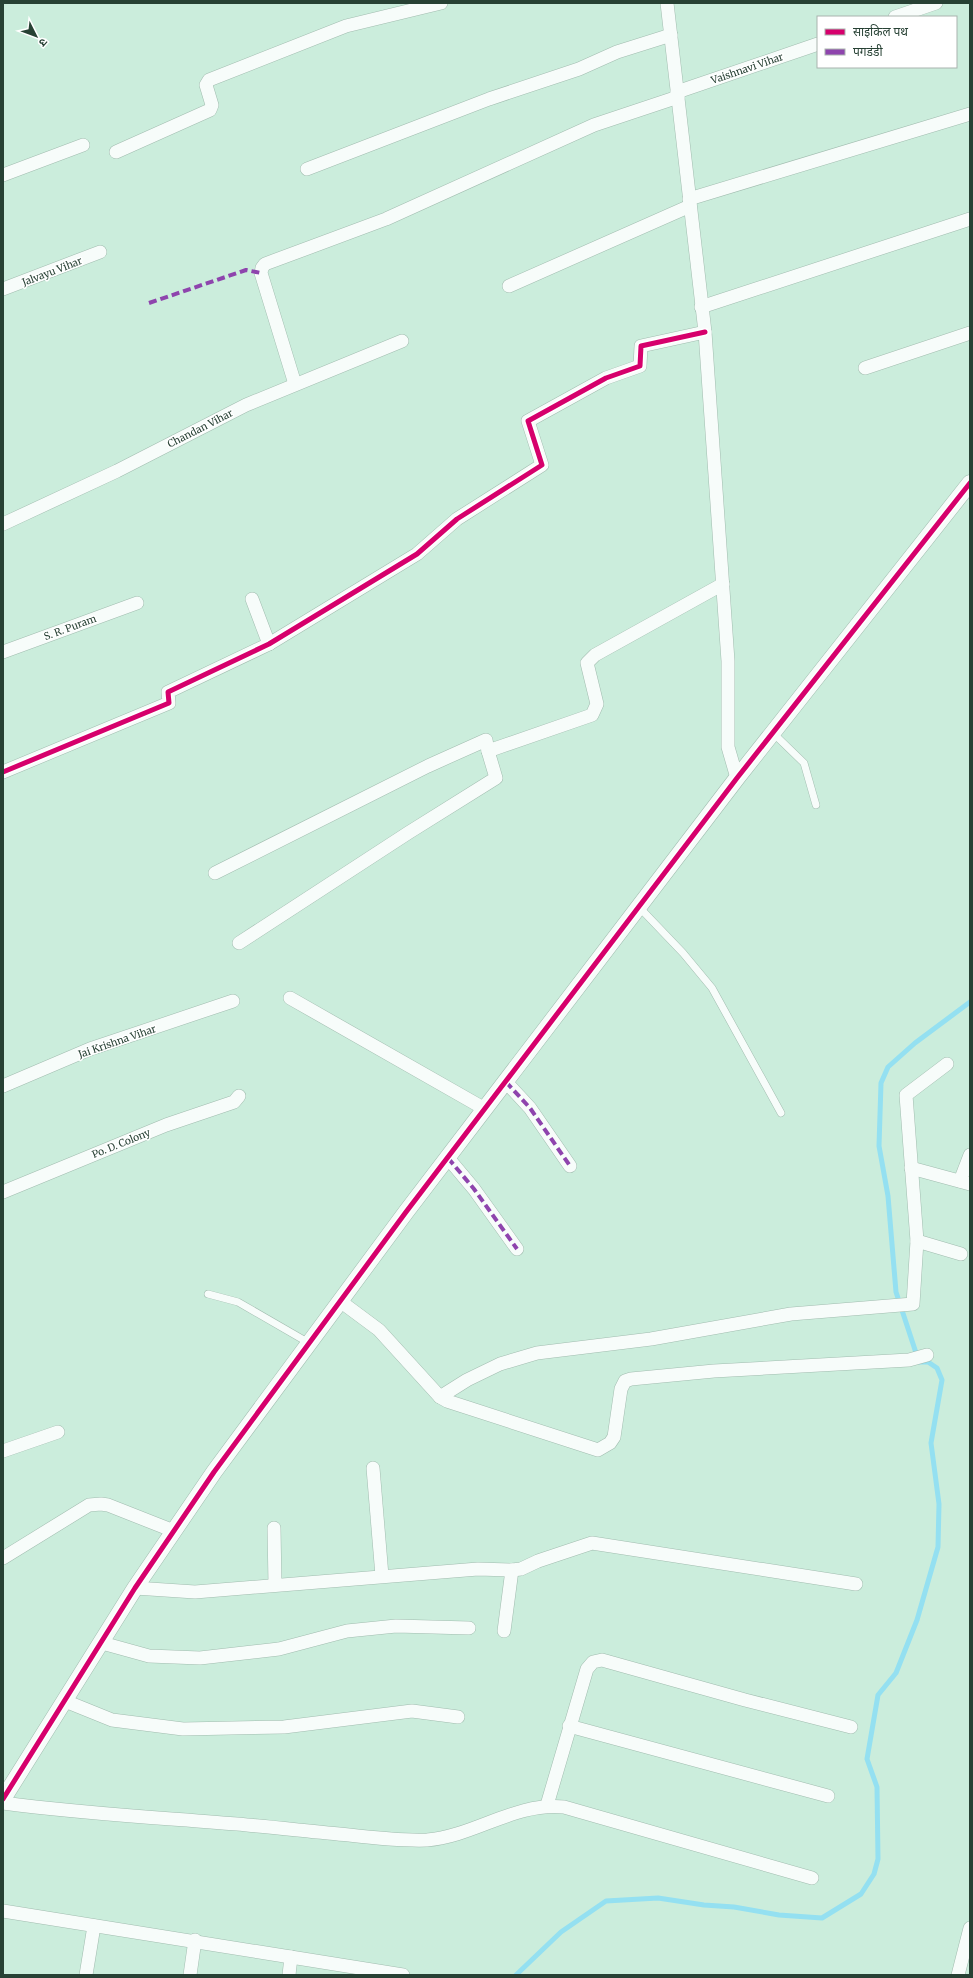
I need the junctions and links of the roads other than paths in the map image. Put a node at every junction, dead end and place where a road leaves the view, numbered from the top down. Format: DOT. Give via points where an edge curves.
graph roads {
  1 [pos="441,3"];
  2 [pos="667,3"];
  3 [pos="936,3"];
  4 [pos="898,16"];
  5 [pos="671,35"];
  6 [pos="817,44"];
  7 [pos="677,95"];
  8 [pos="970,114"];
  9 [pos="83,146"];
  10 [pos="116,152"];
  11 [pos="307,169"];
  12 [pos="3,175"];
  13 [pos="689,203"];
  14 [pos="970,220"];
  15 [pos="100,252"];
  16 [pos="509,286"];
  17 [pos="3,289"];
  18 [pos="701,307"];
  19 [pos="705,332"];
  20 [pos="970,333"];
  21 [pos="402,341"];
  22 [pos="865,368"];
  23 [pos="295,384"];
  24 [pos="970,483"];
  25 [pos="3,524"];
  26 [pos="723,584"];
  27 [pos="252,599"];
  28 [pos="137,602"];
  29 [pos="270,644"];
  30 [pos="3,652"];
  31 [pos="772,733"];
  32 [pos="488,751"];
  33 [pos="3,772"];
  34 [pos="737,778"];
  35 [pos="816,805"];
  36 [pos="215,873"];
  37 [pos="639,907"];
  38 [pos="239,943"];
  39 [pos="290,998"];
  40 [pos="232,1001"];
  41 [pos="947,1064"];
  42 [pos="506,1082"];
  43 [pos="3,1086"];
  44 [pos="239,1096"];
  45 [pos="485,1109"];
  46 [pos="781,1113"];
  47 [pos="970,1155"];
  48 [pos="448,1158"];
  49 [pos="570,1166"];
  50 [pos="911,1168"];
  51 [pos="965,1183"];
  52 [pos="3,1192"];
  53 [pos="917,1241"];
  54 [pos="517,1249"];
  55 [pos="961,1254"];
  56 [pos="208,1294"];
  57 [pos="340,1301"];
  58 [pos="309,1343"];
  59 [pos="927,1354"];
  60 [pos="440,1397"];
  61 [pos="58,1432"];
  62 [pos="3,1451"];
  63 [pos="373,1468"];
  64 [pos="274,1528"];
  65 [pos="174,1531"];
  66 [pos="3,1558"];
  67 [pos="512,1570"];
  68 [pos="382,1576"];
  69 [pos="856,1584"];
  70 [pos="275,1585"];
  71 [pos="135,1588"];
  72 [pos="469,1628"];
  73 [pos="504,1631"];
  74 [pos="102,1642"];
  75 [pos="65,1701"];
  76 [pos="458,1717"];
  77 [pos="569,1726"];
  78 [pos="851,1727"];
  79 [pos="828,1796"];
  80 [pos="3,1799"];
  81 [pos="3,1803"];
  82 [pos="547,1805"];
  83 [pos="812,1878"];
  84 [pos="3,1911"];
  85 [pos="94,1926"];
  86 [pos="970,1928"];
  87 [pos="195,1940"];
  88 [pos="291,1957"];
  89 [pos="86,1975"];
  90 [pos="190,1975"];
  91 [pos="289,1975"];
  92 [pos="404,1975"];
  93 [pos="958,1975"];
  1 -- 10 [label="street" via="346,26 209,80 206,86 212,105 210,110"];
  2 -- 5 [label="street"];
  3 -- 4 [label="street"];
  5 -- 7 [label="street"];
  5 -- 11 [label="street" via="489,99"];
  6 -- 7 [label="street, Vaishnavi Vihar"];
  7 -- 13 [label="street"];
  7 -- 23 [label="street, Vaishnavi Vihar" via="594,125 386,219 266,264 261,273"];
  8 -- 13 [label="street"];
  9 -- 12 [label="street"];
  13 -- 16 [label="street"];
  13 -- 18 [label="street"];
  14 -- 18 [label="street"];
  15 -- 17 [label="street, Jalvayu Vihar"];
  18 -- 19 [label="street"];
  19 -- 26 [label="street"];
  19 -- 29 [label="street" via="641,346 640,366 606,378 528,421 542,465 457,518 417,554"];
  20 -- 22 [label="street"];
  21 -- 23 [label="street, Chandan Vihar"];
  23 -- 25 [label="street, Chandan Vihar" via="246,405 117,471"];
  24 -- 31 [label="street"];
  26 -- 32 [label="street" via="595,655 587,663 597,704 592,715"];
  26 -- 34 [label="street" via="728,661 728,747"];
  27 -- 29 [label="street"];
  28 -- 30 [label="street, S. R. Puram"];
  29 -- 33 [label="street" via="168,692 169,703"];
  31 -- 34 [label="street"];
  31 -- 35 [label="lane" via="804,763"];
  32 -- 36 [label="street" via="486,740 428,766"];
  32 -- 38 [label="street" via="496,778"];
  34 -- 37 [label="street"];
  37 -- 42 [label="street"];
  37 -- 46 [label="lane" via="712,988"];
  39 -- 45 [label="street"];
  40 -- 43 [label="street, Jai Krishna Vihar" via="90,1050"];
  41 -- 50 [label="street" via="906,1095"];
  42 -- 45 [label="street"];
  42 -- 49 [label="street" via="530,1108"];
  44 -- 52 [label="street, Po. D. Colony" via="234,1102 166,1125"];
  45 -- 48 [label="street"];
  47 -- 51 [label="street"];
  48 -- 54 [label="street"];
  48 -- 57 [label="street"];
  50 -- 51 [label="street"];
  50 -- 53 [label="street"];
  53 -- 55 [label="street"];
  53 -- 60 [label="street" via="913,1304 792,1314 651,1339 537,1353 500,1364"];
  56 -- 58 [label="lane" via="238,1302"];
  57 -- 58 [label="street"];
  57 -- 60 [label="street" via="378,1330"];
  58 -- 65 [label="street"];
  59 -- 60 [label="street" via="909,1360 714,1371 625,1381 621,1389 614,1437 610,1443 598,1450 453,1404"];
  61 -- 62 [label="street"];
  63 -- 68 [label="street"];
  64 -- 70 [label="street"];
  65 -- 66 [label="street" via="108,1505 96,1504"];
  65 -- 71 [label="street"];
  67 -- 68 [label="street" via="478,1569"];
  67 -- 69 [label="street" via="592,1543"];
  67 -- 73 [label="street"];
  68 -- 70 [label="street"];
  70 -- 71 [label="street" via="195,1592"];
  71 -- 74 [label="street"];
  72 -- 74 [label="street" via="396,1626 347,1631 279,1649 200,1658 149,1656"];
  74 -- 75 [label="street"];
  75 -- 76 [label="street" via="112,1720 183,1729 284,1727 412,1711"];
  75 -- 80 [label="street"];
  77 -- 78 [label="street" via="587,1669 593,1662 602,1660"];
  77 -- 79 [label="street"];
  77 -- 82 [label="street"];
  81 -- 82 [label="street" via="95,1814 245,1825 394,1840 428,1840 453,1835 531,1808"];
  82 -- 83 [label="street" via="564,1807"];
  84 -- 85 [label="street"];
  85 -- 87 [label="street"];
  85 -- 89 [label="street"];
  86 -- 93 [label="street"];
  87 -- 88 [label="street"];
  87 -- 90 [label="street"];
  88 -- 91 [label="street"];
  88 -- 92 [label="street"];
}
